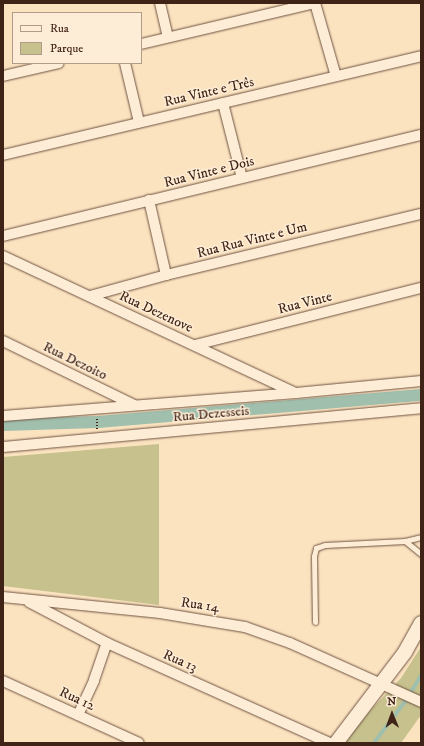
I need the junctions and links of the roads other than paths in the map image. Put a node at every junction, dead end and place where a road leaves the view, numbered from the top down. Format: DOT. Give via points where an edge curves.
graph roads {
  1 [pos="160,3"];
  2 [pos="314,3"];
  3 [pos="168,37"];
  4 [pos="142,44"];
  5 [pos="421,56"];
  6 [pos="55,64"];
  7 [pos="125,64"];
  8 [pos="3,76"];
  9 [pos="336,76"];
  10 [pos="223,103"];
  11 [pos="139,122"];
  12 [pos="421,135"];
  13 [pos="3,155"];
  14 [pos="242,178"];
  15 [pos="149,200"];
  16 [pos="421,214"];
  17 [pos="3,236"];
  18 [pos="3,256"];
  19 [pos="166,275"];
  20 [pos="421,288"];
  21 [pos="90,296"];
  22 [pos="3,341"];
  23 [pos="195,346"];
  24 [pos="421,381"];
  25 [pos="296,394"];
  26 [pos="136,406"];
  27 [pos="421,408"];
  28 [pos="3,416"];
  29 [pos="3,447"];
  30 [pos="421,537"];
  31 [pos="405,541"];
  32 [pos="421,554"];
  33 [pos="3,597"];
  34 [pos="23,599"];
  35 [pos="315,622"];
  36 [pos="421,623"];
  37 [pos="107,643"];
  38 [pos="3,681"];
  39 [pos="382,685"];
  40 [pos="420,702"];
  41 [pos="78,715"];
  42 [pos="139,743"];
  43 [pos="329,743"];
  44 [pos="336,743"];
  1 -- 3 [label="street"];
  2 -- 3 [label="street"];
  2 -- 9 [label="street"];
  3 -- 4 [label="street"];
  5 -- 9 [label="street, Rua Vinte e Três"];
  6 -- 8 [label="street"];
  7 -- 11 [label="street"];
  9 -- 10 [label="street, Rua Vinte e Três"];
  10 -- 11 [label="street, Rua Vinte e Três"];
  10 -- 14 [label="street"];
  11 -- 13 [label="street, Rua Vinte e Três"];
  12 -- 14 [label="street, Rua Vinte e Dois"];
  14 -- 15 [label="street, Rua Vinte e Dois"];
  15 -- 17 [label="street, Rua Vinte e Dois"];
  15 -- 19 [label="street"];
  16 -- 19 [label="street, Rua Rua Vinte e Um"];
  18 -- 21 [label="street, Rua Dezenove"];
  19 -- 21 [label="street, Rua Rua Vinte e Um"];
  20 -- 23 [label="street, Rua Vinte"];
  21 -- 23 [label="street, Rua Dezenove"];
  22 -- 26 [label="street, Rua Dezoito"];
  23 -- 25 [label="street, Rua Dezenove"];
  24 -- 25 [label="street, Rua Dezesseis"];
  25 -- 26 [label="street, Rua Dezesseis"];
  26 -- 28 [label="street, Rua Dezesseis"];
  27 -- 29 [label="street, Rua Dezesseis"];
  30 -- 31 [label="lane"];
  31 -- 32 [label="lane"];
  31 -- 35 [label="lane" via="325,545 316,548"];
  33 -- 34 [label="street, Rua 14"];
  34 -- 37 [label="street, Rua 13"];
  34 -- 39 [label="street, Rua 14" via="160,613 245,627 290,643"];
  36 -- 39 [label="street"];
  37 -- 41 [label="street"];
  37 -- 43 [label="street, Rua 13"];
  38 -- 41 [label="street, Rua 12"];
  39 -- 40 [label="street, Rua 14"];
  39 -- 44 [label="street"];
  41 -- 42 [label="street, Rua 12"];
}
